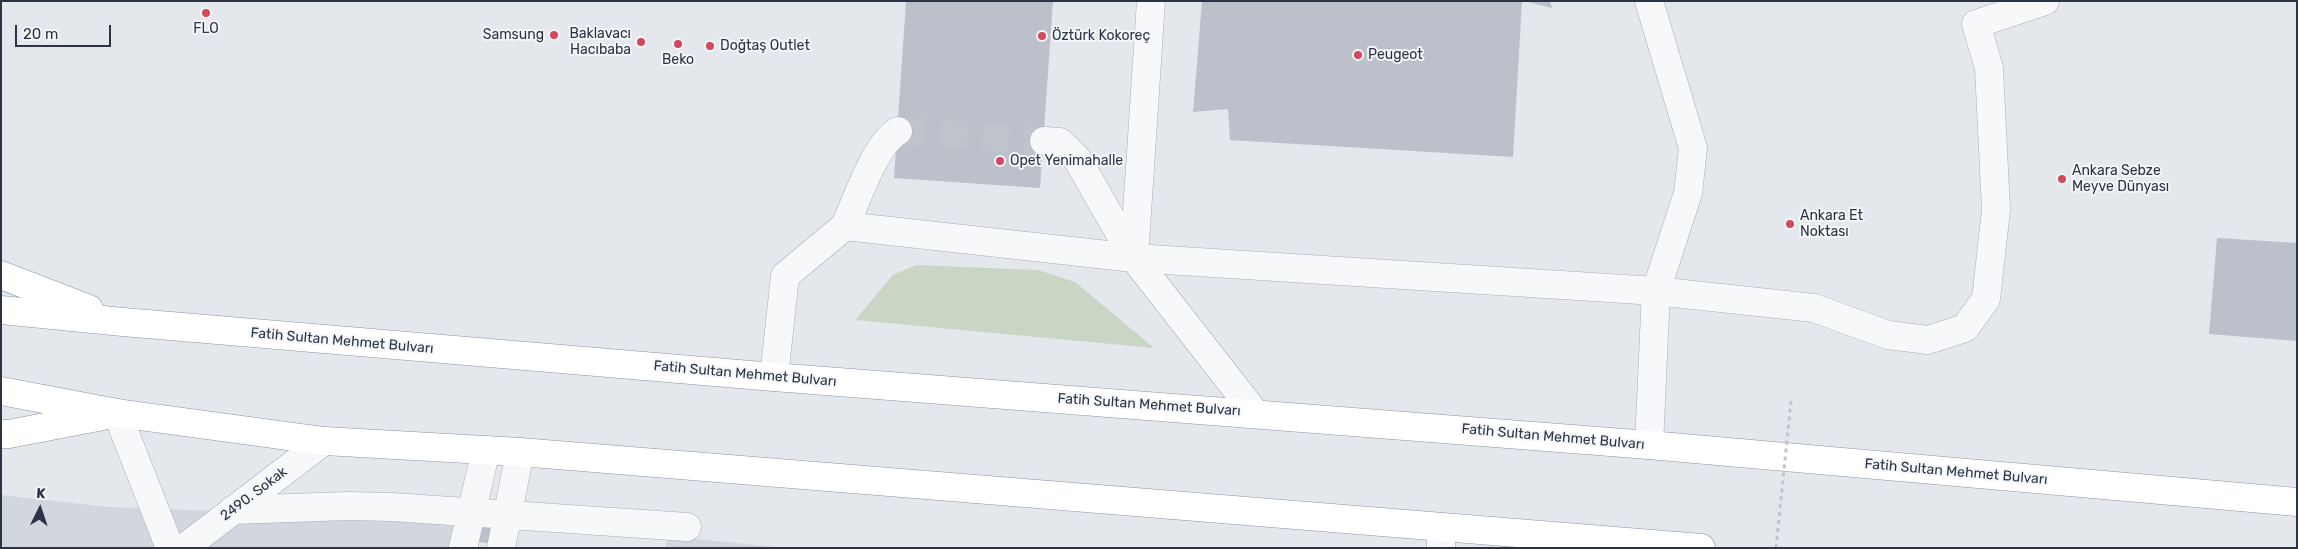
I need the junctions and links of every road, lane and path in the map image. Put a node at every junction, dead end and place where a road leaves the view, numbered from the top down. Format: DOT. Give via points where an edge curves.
graph roads {
  1 [pos="1151,1"];
  2 [pos="1649,1"];
  3 [pos="2045,1"];
  4 [pos="898,131"];
  5 [pos="1044,141"];
  6 [pos="845,226"];
  7 [pos="1134,258"];
  8 [pos="1,275"];
  9 [pos="1656,291"];
  10 [pos="1,310"];
  11 [pos="122,322"];
  12 [pos="774,377"];
  13 [pos="1,391"];
  14 [pos="1791,400"];
  15 [pos="117,413"];
  16 [pos="1255,413"];
  17 [pos="1,434"];
  18 [pos="324,441"];
  19 [pos="1649,445"];
  20 [pos="486,450"];
  21 [pos="520,452"];
  22 [pos="2297,502"];
  23 [pos="233,510"];
  24 [pos="472,512"];
  25 [pos="507,514"];
  26 [pos="687,527"];
  27 [pos="1441,537"];
  28 [pos="170,548"];
  29 [pos="184,548"];
  30 [pos="463,548"];
  31 [pos="501,548"];
  32 [pos="1701,548"];
  33 [pos="1776,548"];
  1 -- 7 [label="street"];
  2 -- 9 [label="street" via="1693,148 1688,193"];
  3 -- 9 [label="street" via="1976,24 1989,68 1996,210 1986,299 1965,328 1928,340 1888,335 1814,308"];
  4 -- 6 [label="street" via="890,136 878,153"];
  5 -- 7 [label="street" via="1060,142 1077,159"];
  6 -- 7 [label="street"];
  6 -- 12 [label="street" via="785,276"];
  7 -- 9 [label="street"];
  7 -- 16 [label="street"];
  8 -- 11 [label="highway"];
  9 -- 19 [label="street"];
  10 -- 11 [label="highway, Fatih Sultan Mehmet Bulvarı"];
  11 -- 12 [label="highway, Fatih Sultan Mehmet Bulvarı"];
  12 -- 16 [label="highway, Fatih Sultan Mehmet Bulvarı"];
  13 -- 15 [label="highway"];
  14 -- 33 [label="path, bridge"];
  15 -- 17 [label="highway"];
  15 -- 18 [label="highway"];
  15 -- 28 [label="street"];
  16 -- 19 [label="highway, Fatih Sultan Mehmet Bulvarı"];
  18 -- 20 [label="highway"];
  18 -- 23 [label="street, 2490. Sokak"];
  19 -- 22 [label="highway, Fatih Sultan Mehmet Bulvarı"];
  20 -- 21 [label="highway"];
  20 -- 24 [label="street"];
  21 -- 25 [label="street"];
  21 -- 27 [label="highway"];
  23 -- 24 [label="street" via="348,506"];
  23 -- 29 [label="street, 2490. Sokak"];
  24 -- 25 [label="street"];
  24 -- 30 [label="street"];
  25 -- 26 [label="street"];
  25 -- 31 [label="street"];
  27 -- 32 [label="highway"];
}
